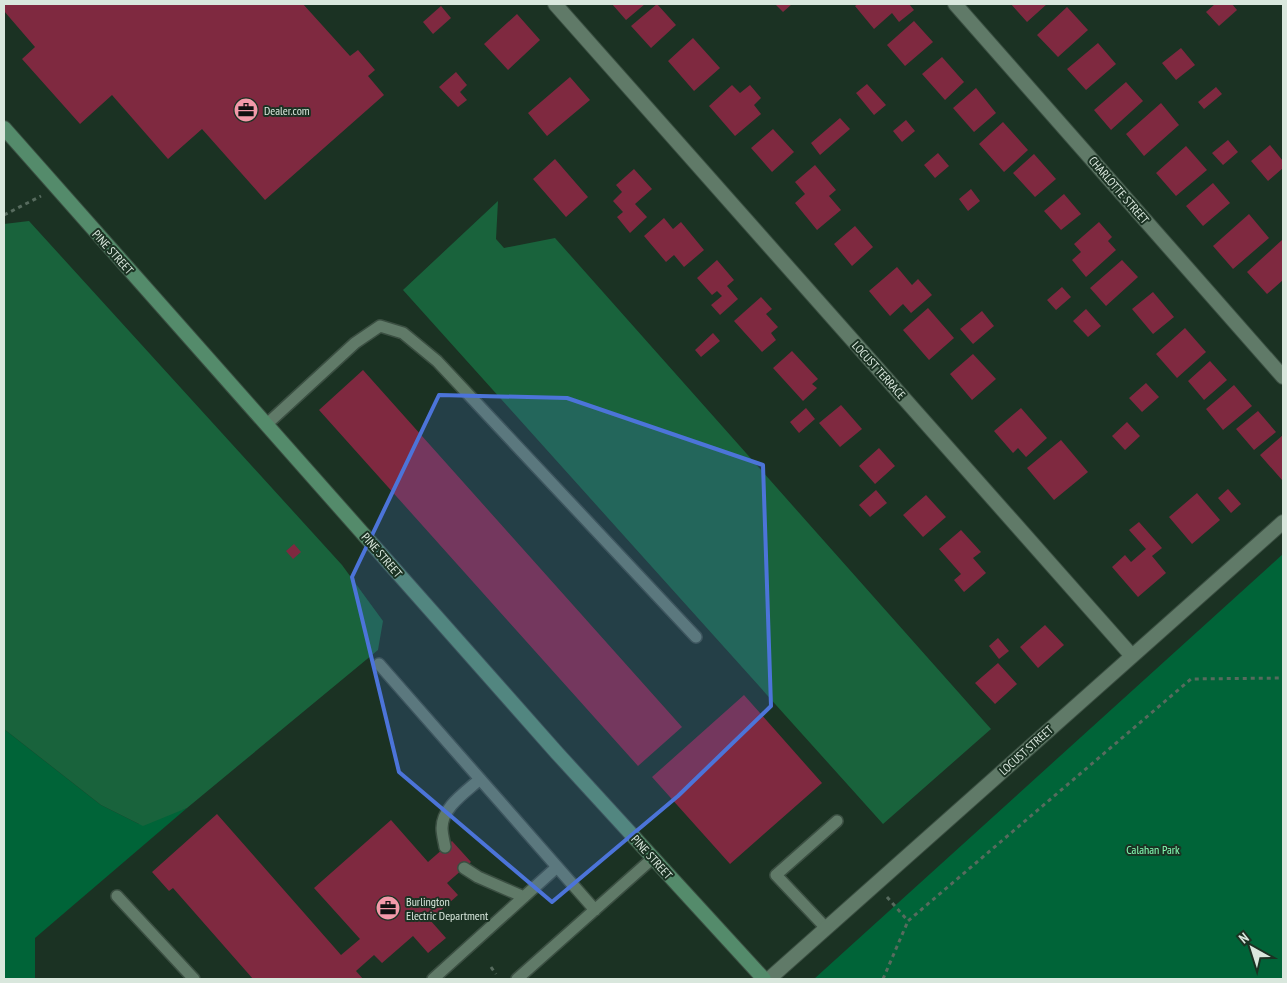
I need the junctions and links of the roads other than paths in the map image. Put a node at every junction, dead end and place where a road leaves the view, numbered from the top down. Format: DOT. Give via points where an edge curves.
graph roads {
  1 [pos="555,4"];
  2 [pos="955,4"];
  3 [pos="4,128"];
  4 [pos="1283,377"];
  5 [pos="267,424"];
  6 [pos="1283,522"];
  7 [pos="696,637"];
  8 [pos="1132,656"];
  9 [pos="379,664"];
  10 [pos="480,780"];
  11 [pos="837,821"];
  12 [pos="445,847"];
  13 [pos="653,858"];
  14 [pos="557,866"];
  15 [pos="464,868"];
  16 [pos="117,896"];
  17 [pos="524,896"];
  18 [pos="595,910"];
  19 [pos="826,928"];
  20 [pos="194,979"];
  21 [pos="433,979"];
  22 [pos="517,979"];
  23 [pos="764,979"];
  24 [pos="769,979"];
  1 -- 8 [label="street, LOCUST TERRACE"];
  2 -- 4 [label="street, CHARLOTTE STREET"];
  3 -- 5 [label="main road, PINE STREET"];
  5 -- 7 [label="lane" via="355,343 380,326 403,333 437,362"];
  5 -- 13 [label="main road, PINE STREET"];
  6 -- 8 [label="street, LOCUST STREET"];
  8 -- 19 [label="street, LOCUST STREET"];
  9 -- 10 [label="lane"];
  10 -- 12 [label="lane" via="444,816"];
  10 -- 14 [label="lane"];
  11 -- 19 [label="lane" via="776,875"];
  13 -- 18 [label="lane"];
  13 -- 23 [label="main road, PINE STREET"];
  14 -- 17 [label="lane"];
  14 -- 18 [label="lane"];
  15 -- 17 [label="lane"];
  16 -- 20 [label="lane"];
  17 -- 21 [label="lane"];
  18 -- 22 [label="lane"];
  19 -- 24 [label="street, LOCUST STREET"];
}
